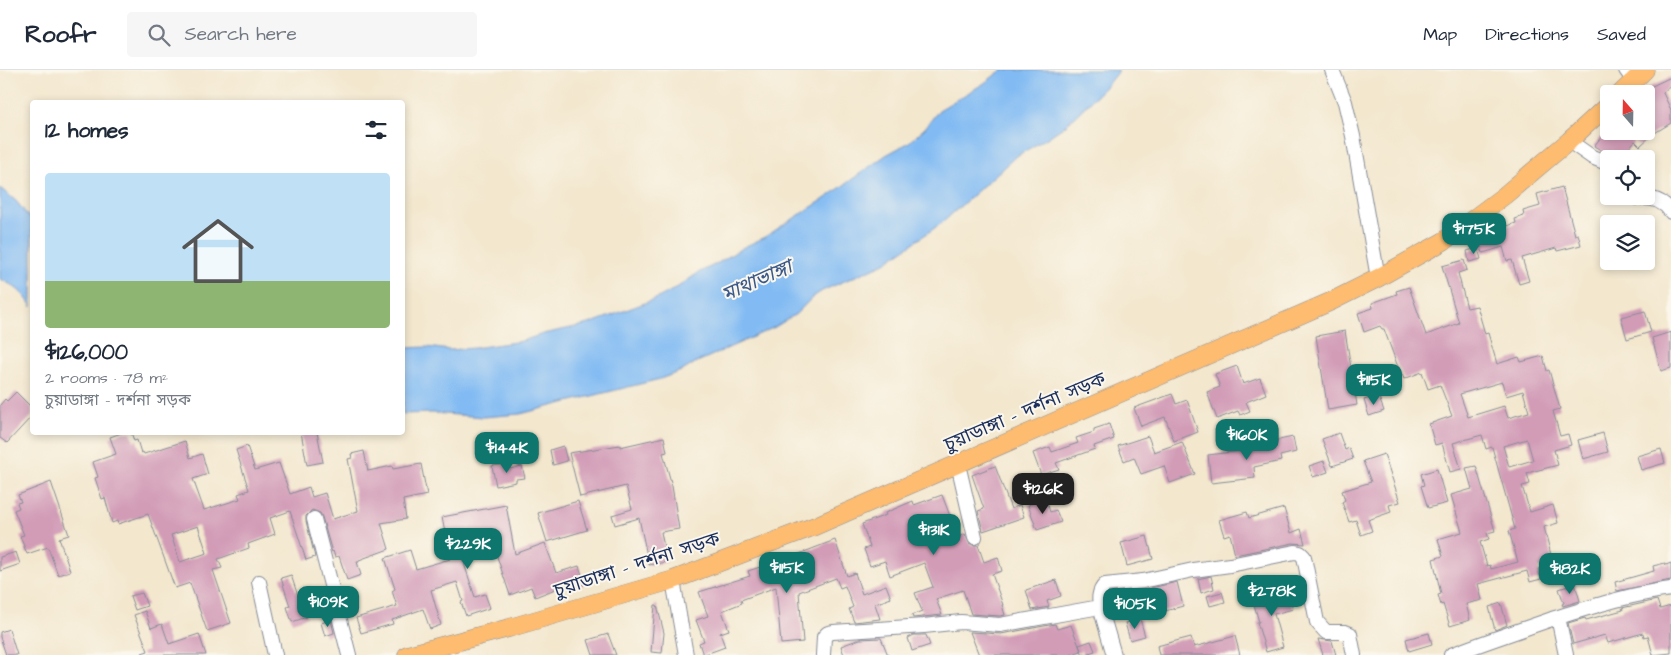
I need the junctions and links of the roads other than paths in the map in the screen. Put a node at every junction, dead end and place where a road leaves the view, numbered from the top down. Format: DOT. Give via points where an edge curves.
graph roads {
  1 [pos="1332,70"];
  2 [pos="1635,74"];
  3 [pos="1627,85"];
  4 [pos="1600,112"];
  5 [pos="1569,141"];
  6 [pos="1600,160"];
  7 [pos="1655,199"];
  8 [pos="1671,212"];
  9 [pos="1378,278"];
  10 [pos="958,464"];
  11 [pos="314,519"];
  12 [pos="975,537"];
  13 [pos="673,580"];
  14 [pos="259,582"];
  15 [pos="1671,589"];
  16 [pos="1100,607"];
  17 [pos="1558,617"];
  18 [pos="275,655"];
  19 [pos="349,655"];
  20 [pos="407,655"];
  21 [pos="686,655"];
  22 [pos="822,655"];
  23 [pos="1114,655"];
  24 [pos="1354,655"];
  25 [pos="1451,655"];
  26 [pos="1566,655"];
  1 -- 9 [label="street" via="1353,136"];
  2 -- 3 [label="main road"];
  4 -- 5 [label="main road, চুয়াডাঙ্গা - দর্শনা সড়ক"];
  5 -- 6 [label="street"];
  5 -- 9 [label="main road, চুয়াডাঙ্গা - দর্শনা সড়ক" via="1444,241"];
  7 -- 8 [label="street"];
  9 -- 10 [label="main road, চুয়াডাঙ্গা - দর্শনা সড়ক"];
  10 -- 12 [label="street"];
  10 -- 13 [label="main road, চুয়াডাঙ্গা - দর্শনা সড়ক" via="815,526"];
  11 -- 19 [label="street"];
  13 -- 20 [label="main road, চুয়াডাঙ্গা - দর্শনা সড়ক"];
  13 -- 21 [label="street"];
  14 -- 18 [label="street"];
  15 -- 17 [label="street" via="1604,603"];
  16 -- 22 [label="street" via="1000,625 962,622 833,632 824,637"];
  16 -- 23 [label="street"];
  16 -- 24 [label="street" via="1100,589 1105,585 1300,553 1304,557 1317,622 1326,632 1350,634"];
  17 -- 25 [label="street"];
  17 -- 26 [label="street"];
}
